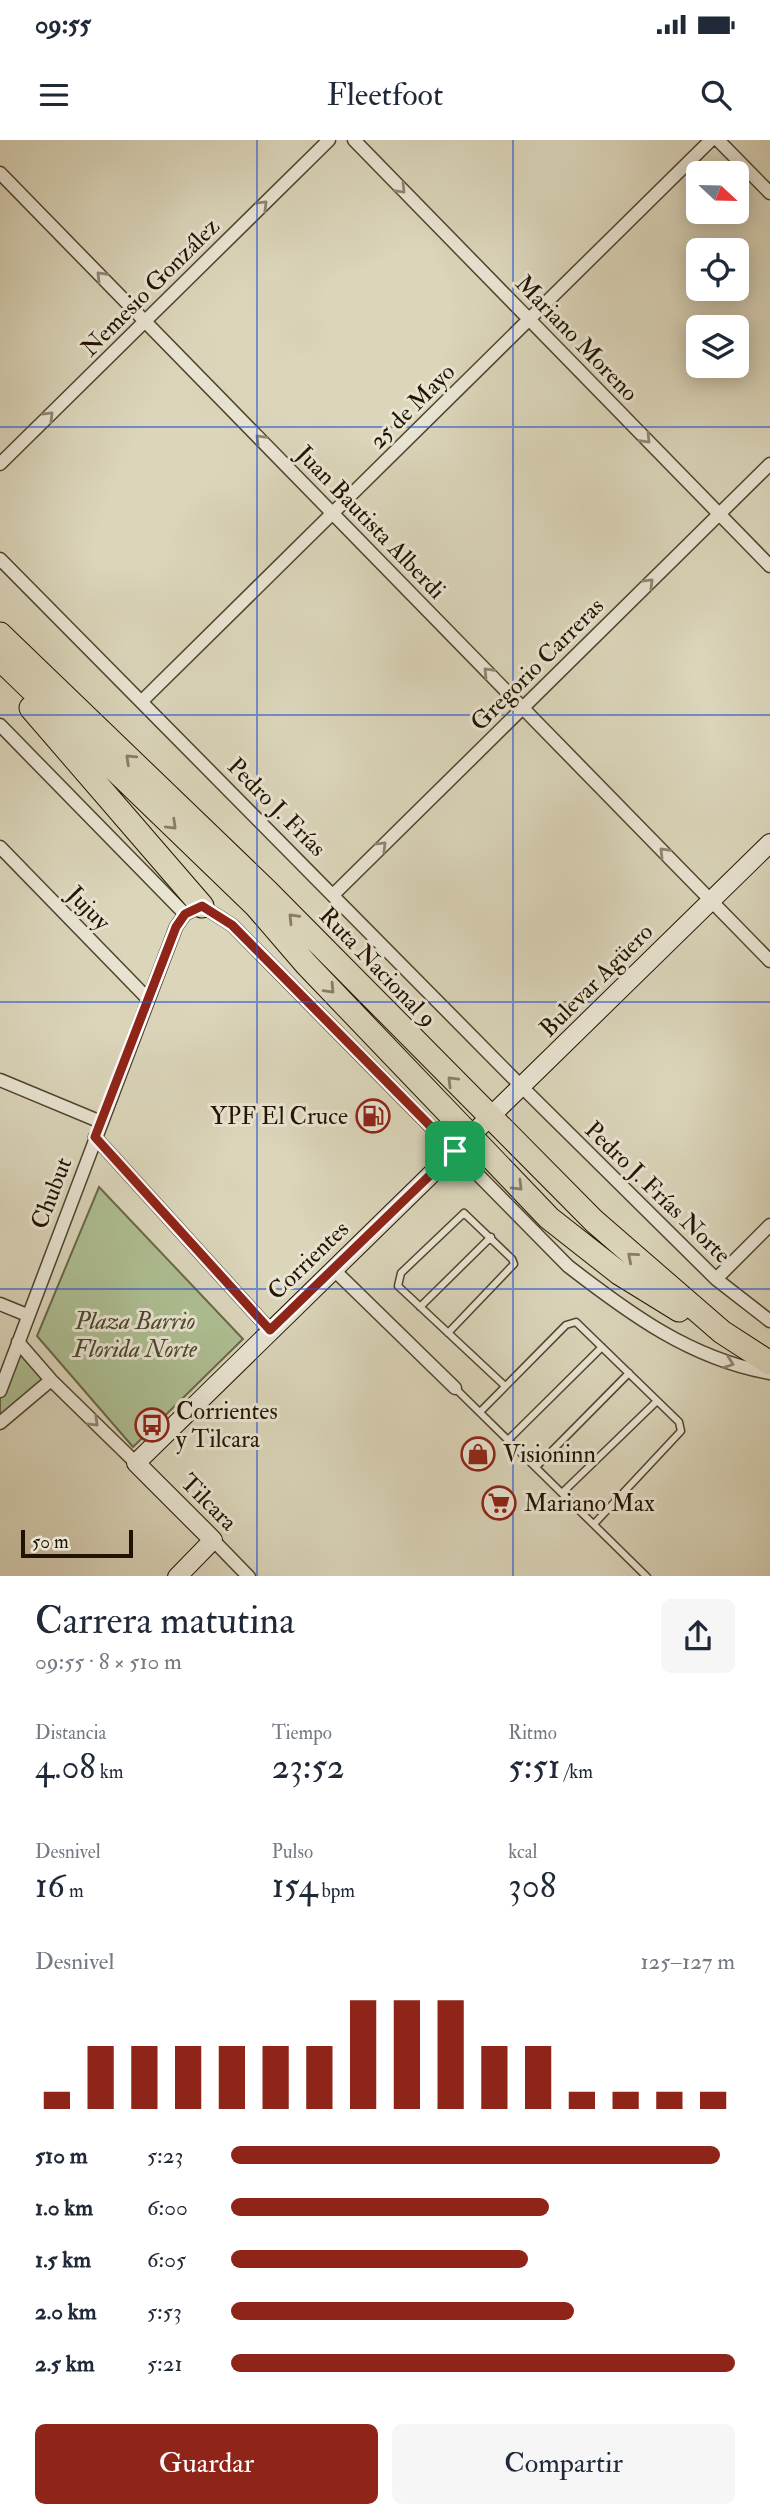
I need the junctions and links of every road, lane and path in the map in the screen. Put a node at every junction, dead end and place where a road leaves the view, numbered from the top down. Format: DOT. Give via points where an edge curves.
graph roads {
  1 [pos="328,140"];
  2 [pos="354,140"];
  3 [pos="711,140"];
  4 [pos="718,140"];
  5 [pos="0,173"];
  6 [pos="770,193"];
  7 [pos="529,319"];
  8 [pos="145,321"];
  9 [pos="0,464"];
  10 [pos="770,464"];
  11 [pos="332,513"];
  12 [pos="719,514"];
  13 [pos="0,559"];
  14 [pos="770,566"];
  15 [pos="0,634"];
  16 [pos="0,659"];
  17 [pos="0,671"];
  18 [pos="142,701"];
  19 [pos="523,708"];
  20 [pos="0,724"];
  21 [pos="770,843"];
  22 [pos="0,847"];
  23 [pos="334,894"];
  24 [pos="711,901"];
  25 [pos="194,910"];
  26 [pos="770,961"];
  27 [pos="147,998"];
  28 [pos="0,1080"];
  29 [pos="522,1087"];
  30 [pos="489,1118"];
  31 [pos="101,1122"];
  32 [pos="95,1137"];
  33 [pos="463,1144"];
  34 [pos="770,1225"];
  35 [pos="491,1237"];
  36 [pos="334,1270"];
  37 [pos="716,1279"];
  38 [pos="0,1304"];
  39 [pos="420,1307"];
  40 [pos="27,1315"];
  41 [pos="770,1321"];
  42 [pos="270,1330"];
  43 [pos="722,1332"];
  44 [pos="448,1333"];
  45 [pos="18,1342"];
  46 [pos="602,1347"];
  47 [pos="770,1363"];
  48 [pos="629,1373"];
  49 [pos="770,1373"];
  50 [pos="51,1380"];
  51 [pos="505,1386"];
  52 [pos="455,1388"];
  53 [pos="0,1391"];
  54 [pos="657,1401"];
  55 [pos="480,1412"];
  56 [pos="0,1423"];
  57 [pos="508,1440"];
  58 [pos="136,1463"];
  59 [pos="536,1467"];
  60 [pos="562,1493"];
  61 [pos="594,1524"];
  62 [pos="213,1540"];
  63 [pos="178,1576"];
  64 [pos="247,1576"];
  65 [pos="647,1576"];
  8 -- 1 [label="street, Nemesio González, one-way"];
  2 -- 7 [label="street, Mariano Moreno, one-way"];
  3 -- 7 [label="street, 25 de Mayo"];
  4 -- 6 [label="street"];
  8 -- 5 [label="street, Juan Bautista Alberdi, one-way"];
  7 -- 11 [label="street, 25 de Mayo"];
  7 -- 12 [label="street, Mariano Moreno, one-way"];
  9 -- 8 [label="street, Nemesio González, one-way"];
  11 -- 8 [label="street, Juan Bautista Alberdi, one-way"];
  10 -- 12 [label="street, Gregorio Carreras"];
  11 -- 18 [label="street, 25 de Mayo"];
  19 -- 11 [label="street, Juan Bautista Alberdi, one-way"];
  12 -- 14 [label="street, Mariano Moreno"];
  19 -- 12 [label="street, Gregorio Carreras, one-way"];
  13 -- 18 [label="street, Pedro J. Frías"];
  30 -- 15 [label="highway, Ruta Nacional 9, one-way" via="268,892"];
  16 -- 33 [label="highway, Ruta Nacional 9, one-way" via="256,906"];
  17 -- 25 [label="highway"];
  18 -- 23 [label="street, Pedro J. Frías"];
  23 -- 19 [label="street, Gregorio Carreras, one-way"];
  24 -- 19 [label="street, Juan Bautista Alberdi, one-way"];
  20 -- 25 [label="street"];
  21 -- 24 [label="street, Bulevar Agüero"];
  22 -- 27 [label="street, Jujuy"];
  23 -- 29 [label="street, Pedro J. Frías"];
  24 -- 26 [label="street, Juan Bautista Alberdi"];
  24 -- 29 [label="street, Bulevar Agüero"];
  25 -- 27 [label="street, Chubut" via="176,927"];
  25 -- 33 [label="street" via="232,925"];
  27 -- 31 [label="street, Chubut"];
  28 -- 31 [label="street"];
  29 -- 30 [label="street, Bulevar Agüero"];
  29 -- 37 [label="street, Pedro J. Frías Norte"];
  30 -- 33 [label="street, Bulevar Agüero"];
  43 -- 30 [label="highway, Ruta Nacional 9, one-way" via="621,1247"];
  31 -- 32 [label="street, Chubut"];
  32 -- 40 [label="street, Chubut"];
  32 -- 42 [label="street"];
  33 -- 36 [label="street, Corrientes"];
  33 -- 43 [label="highway, Ruta Nacional 9, one-way" via="589,1251 645,1290"];
  33 -- 49 [label="street, one-way" via="568,1266 628,1312 689,1348 740,1368"];
  34 -- 37 [label="street"];
  35 -- 39 [label="lane"];
  35 -- 39 [label="lane" via="464,1213 457,1216 397,1279 398,1286"];
  35 -- 44 [label="lane" via="514,1264"];
  36 -- 42 [label="street, Corrientes"];
  36 -- 52 [label="street"];
  37 -- 41 [label="street, Pedro J. Frías Norte"];
  38 -- 40 [label="street"];
  39 -- 44 [label="lane"];
  40 -- 45 [label="street, Chubut"];
  42 -- 58 [label="street, Corrientes"];
  43 -- 47 [label="highway, Ruta Nacional 9"];
  44 -- 51 [label="lane"];
  45 -- 50 [label="street, Tilcara"];
  45 -- 53 [label="street, Chubut"];
  46 -- 48 [label="lane"];
  46 -- 51 [label="lane" via="576,1322 570,1322"];
  46 -- 57 [label="lane"];
  48 -- 54 [label="lane"];
  48 -- 59 [label="lane"];
  50 -- 56 [label="street"];
  50 -- 58 [label="street, Tilcara, one-way"];
  51 -- 55 [label="lane"];
  52 -- 55 [label="lane"];
  54 -- 60 [label="lane"];
  54 -- 61 [label="lane" via="679,1422 681,1431"];
  55 -- 57 [label="lane"];
  57 -- 59 [label="lane"];
  58 -- 62 [label="street, Tilcara"];
  59 -- 60 [label="lane"];
  60 -- 61 [label="lane"];
  61 -- 65 [label="lane"];
  62 -- 63 [label="street"];
  62 -- 64 [label="street, Tilcara"];
}
